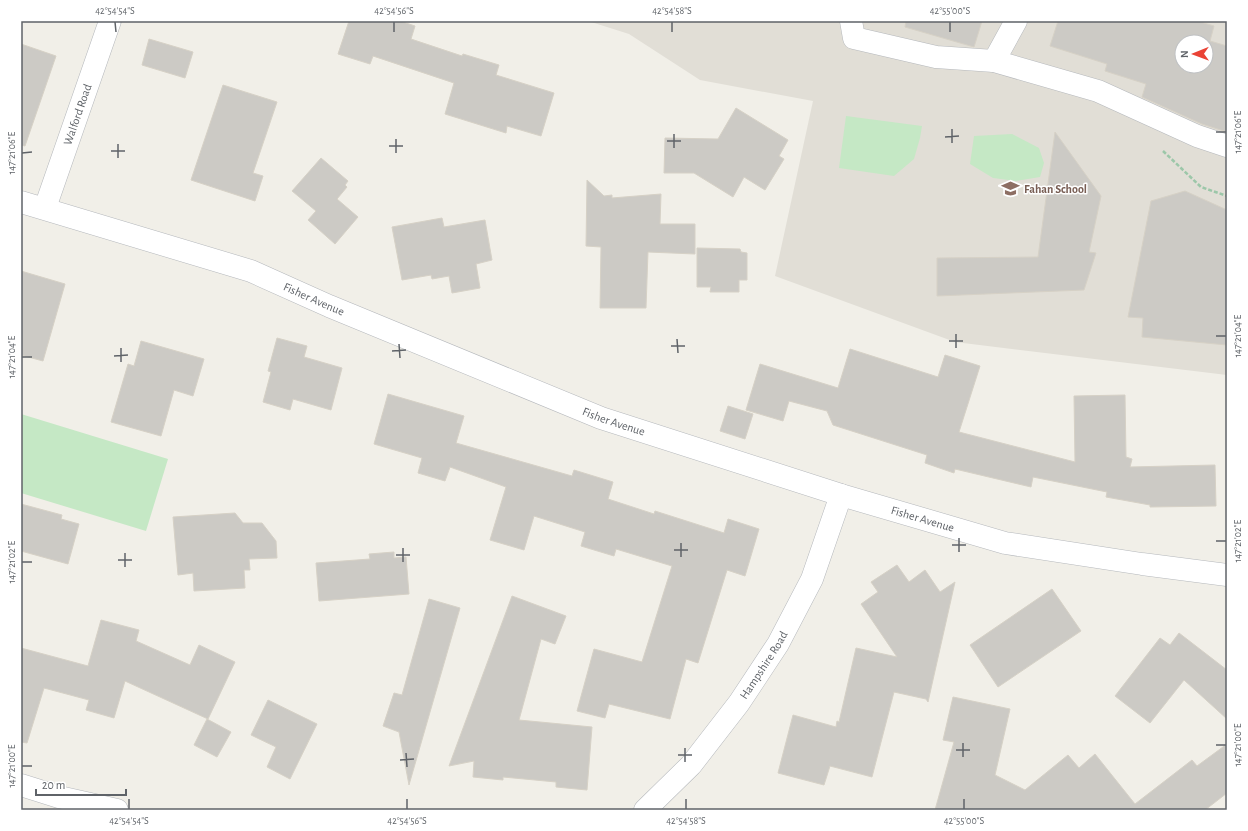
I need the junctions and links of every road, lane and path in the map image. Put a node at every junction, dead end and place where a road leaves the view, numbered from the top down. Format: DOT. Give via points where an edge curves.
graph roads {
  1 [pos="110,21"];
  2 [pos="851,21"];
  3 [pos="1016,21"];
  4 [pos="994,61"];
  5 [pos="1227,146"];
  6 [pos="21,202"];
  7 [pos="46,208"];
  8 [pos="841,495"];
  9 [pos="1227,575"];
  10 [pos="21,785"];
  11 [pos="117,810"];
  12 [pos="645,810"];
  1 -- 7 [label="street, Walford Road"];
  2 -- 4 [label="street" via="854,38 936,57"];
  3 -- 4 [label="street"];
  4 -- 5 [label="street" via="1098,91 1197,136"];
  6 -- 7 [label="street, Fisher Avenue"];
  7 -- 8 [label="street, Fisher Avenue" via="252,271 336,309 601,418"];
  8 -- 9 [label="street, Fisher Avenue" via="1005,542"];
  8 -- 12 [label="street, Hampshire Road" via="812,579 778,644 739,703 691,765"];
  10 -- 11 [label="street" via="59,797"];
}
